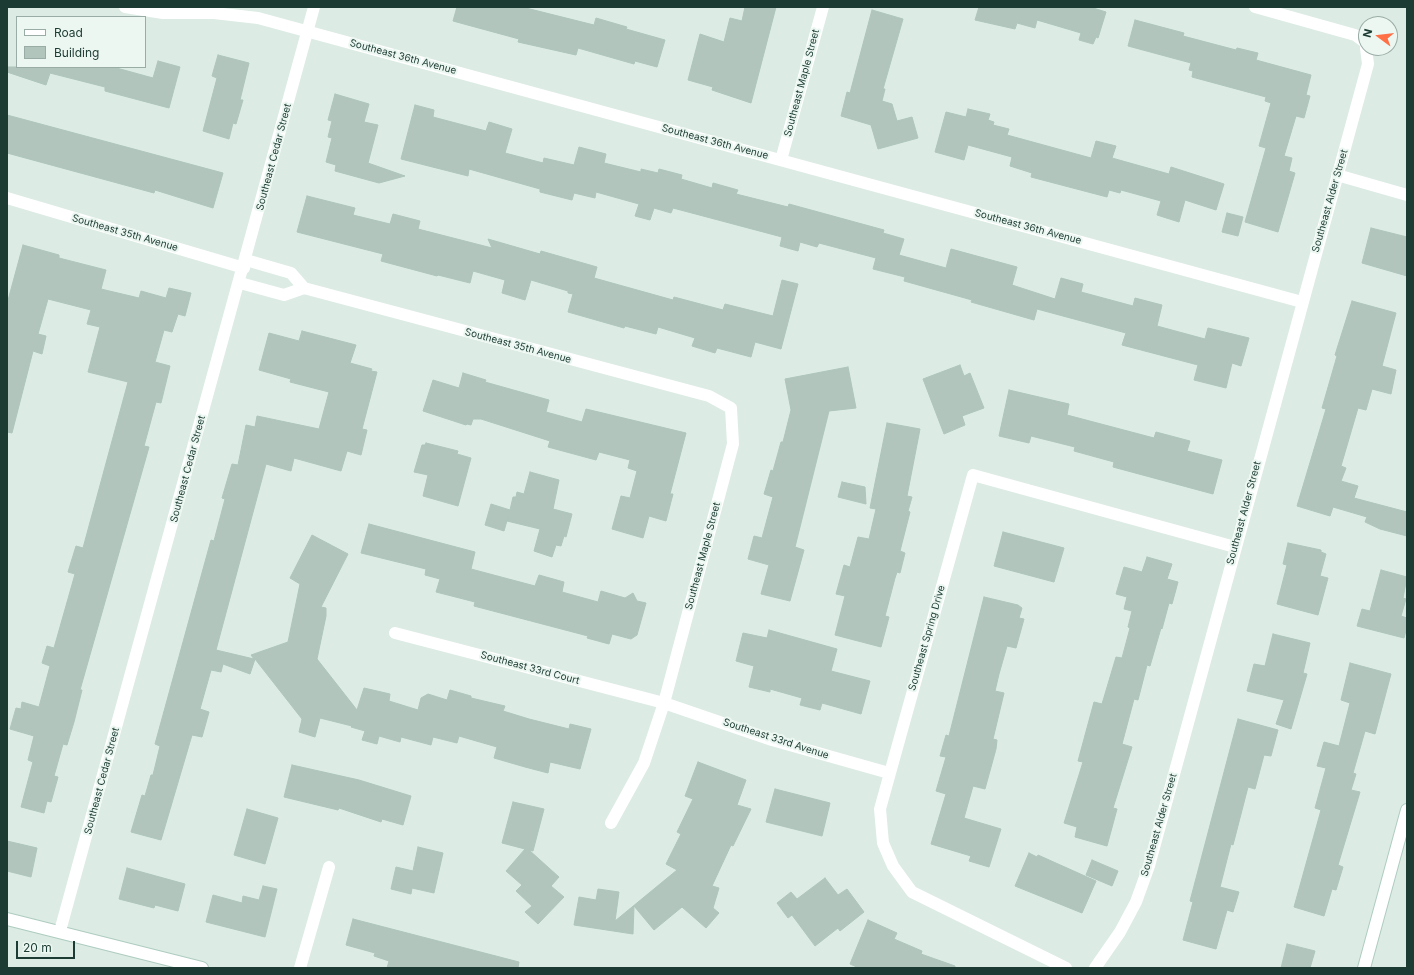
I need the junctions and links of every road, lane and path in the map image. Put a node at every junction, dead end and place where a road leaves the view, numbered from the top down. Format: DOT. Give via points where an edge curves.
graph roads {
  1 [pos="125,7"];
  2 [pos="314,7"];
  3 [pos="823,7"];
  4 [pos="1255,7"];
  5 [pos="308,31"];
  6 [pos="1358,37"];
  7 [pos="1367,56"];
  8 [pos="781,160"];
  9 [pos="1337,175"];
  10 [pos="1407,195"];
  11 [pos="7,198"];
  12 [pos="245,264"];
  13 [pos="240,282"];
  14 [pos="304,288"];
  15 [pos="1302,302"];
  16 [pos="731,408"];
  17 [pos="1235,547"];
  18 [pos="395,633"];
  19 [pos="664,703"];
  20 [pos="889,773"];
  21 [pos="1407,810"];
  22 [pos="611,823"];
  23 [pos="329,867"];
  24 [pos="7,918"];
  25 [pos="60,931"];
  26 [pos="202,968"];
  27 [pos="300,968"];
  28 [pos="1066,968"];
  29 [pos="1095,968"];
  30 [pos="1364,968"];
  1 -- 5 [label="street, Southeast 36th Avenue" via="163,13 240,14"];
  2 -- 5 [label="street, Southeast Cedar Street"];
  3 -- 8 [label="street, Southeast Maple Street"];
  4 -- 6 [label="street"];
  5 -- 8 [label="street, Southeast 36th Avenue"];
  5 -- 12 [label="street, Southeast Cedar Street"];
  7 -- 9 [label="street, Southeast Alder Street" via="1368,64"];
  8 -- 15 [label="street, Southeast 36th Avenue"];
  9 -- 10 [label="street"];
  9 -- 15 [label="street, Southeast Alder Street"];
  11 -- 12 [label="street, Southeast 35th Avenue"];
  12 -- 13 [label="street, Southeast Cedar Street"];
  12 -- 14 [label="street, Southeast 35th Avenue" via="290,273"];
  13 -- 14 [label="street" via="284,295"];
  13 -- 25 [label="street, Southeast Cedar Street"];
  14 -- 16 [label="street, Southeast 35th Avenue" via="709,396"];
  15 -- 17 [label="street, Southeast Alder Street"];
  16 -- 19 [label="street, Southeast Maple Street" via="733,444"];
  17 -- 20 [label="street, Southeast Spring Drive" via="973,475"];
  17 -- 29 [label="street, Southeast Alder Street" via="1149,866 1136,902 1120,932"];
  18 -- 19 [label="street, Southeast 33rd Court"];
  19 -- 20 [label="street, Southeast 33rd Avenue" via="772,740"];
  19 -- 22 [label="street, Southeast Maple Street" via="644,763"];
  20 -- 28 [label="street, Southeast Spring Drive" via="880,809 883,843 893,866 912,892"];
  21 -- 30 [label="street"];
  23 -- 27 [label="street"];
  24 -- 25 [label="street"];
  25 -- 26 [label="street"];
}
